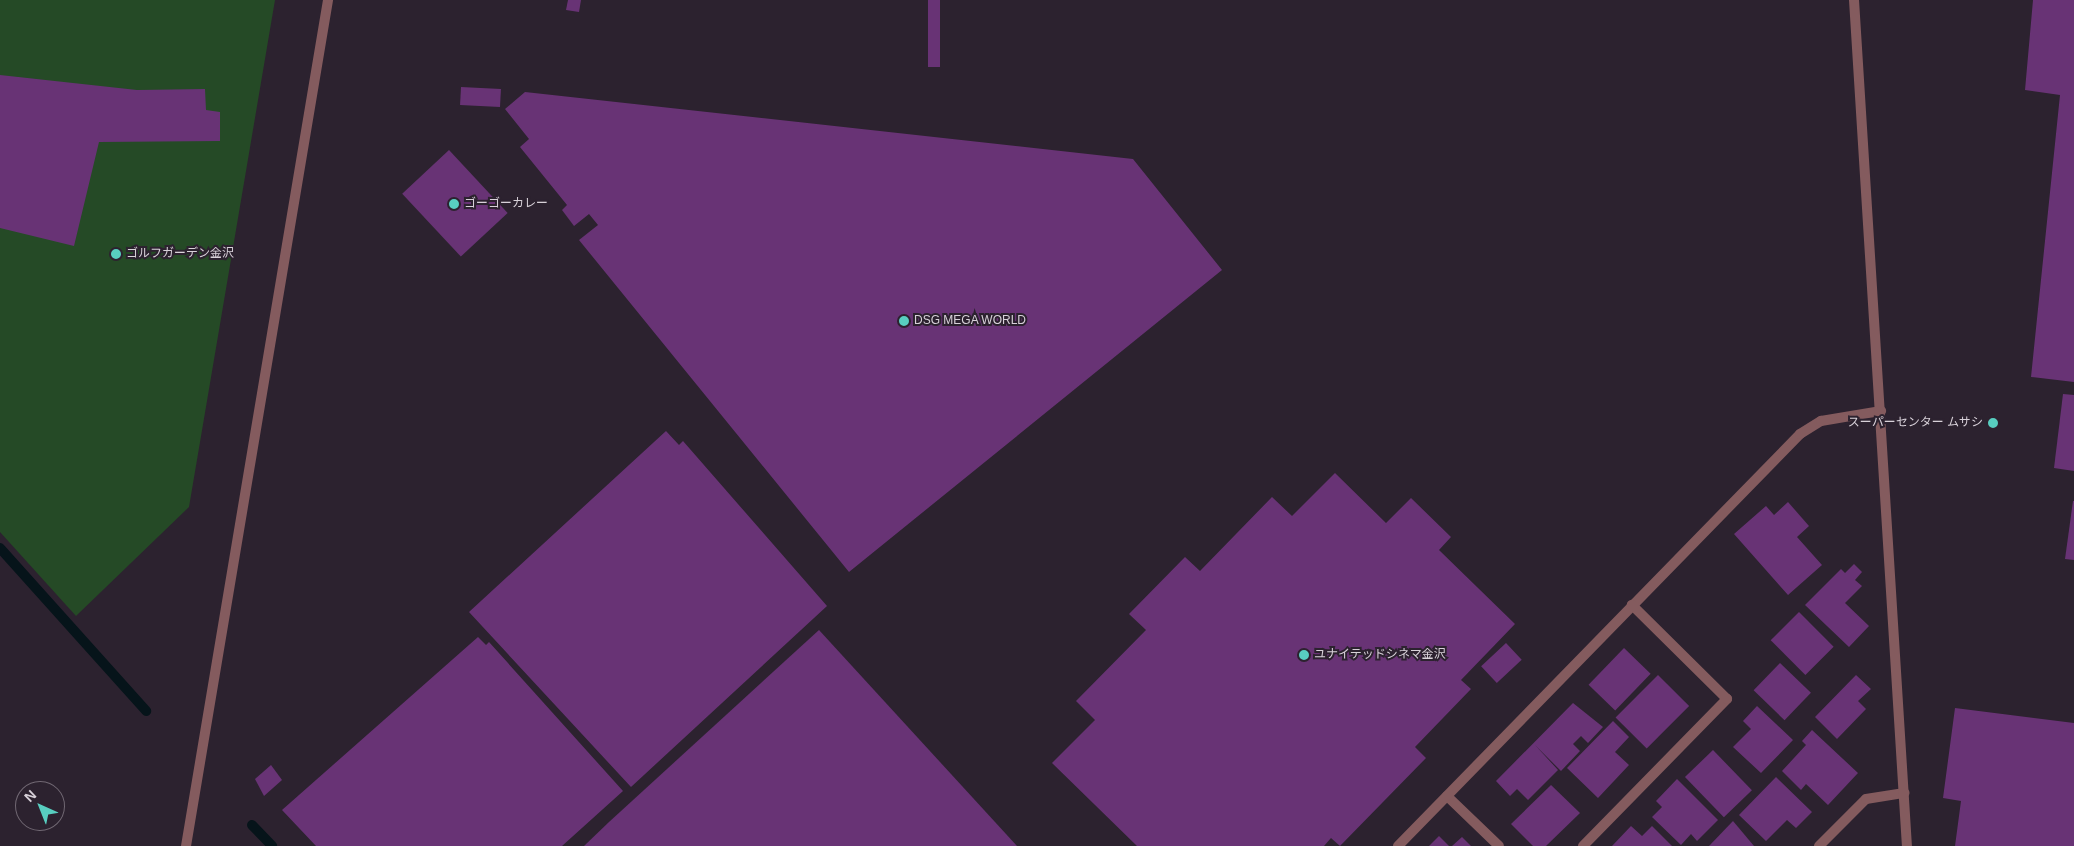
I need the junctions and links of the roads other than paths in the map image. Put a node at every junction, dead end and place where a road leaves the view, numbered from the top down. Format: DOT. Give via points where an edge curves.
graph roads {
  1 [pos="328,0"];
  2 [pos="1854,0"];
  3 [pos="1881,411"];
  4 [pos="1632,605"];
  5 [pos="1905,793"];
  6 [pos="1447,796"];
  7 [pos="186,846"];
  8 [pos="1398,846"];
  9 [pos="1500,846"];
  10 [pos="1583,846"];
  11 [pos="1819,846"];
  12 [pos="1907,846"];
  1 -- 7 [label="street"];
  2 -- 3 [label="street"];
  3 -- 4 [label="street" via="1821,421 1800,434"];
  3 -- 5 [label="street"];
  4 -- 6 [label="street"];
  4 -- 10 [label="street" via="1727,699"];
  5 -- 11 [label="street" via="1866,799"];
  5 -- 12 [label="street"];
  6 -- 8 [label="street"];
  6 -- 9 [label="street"];
}
